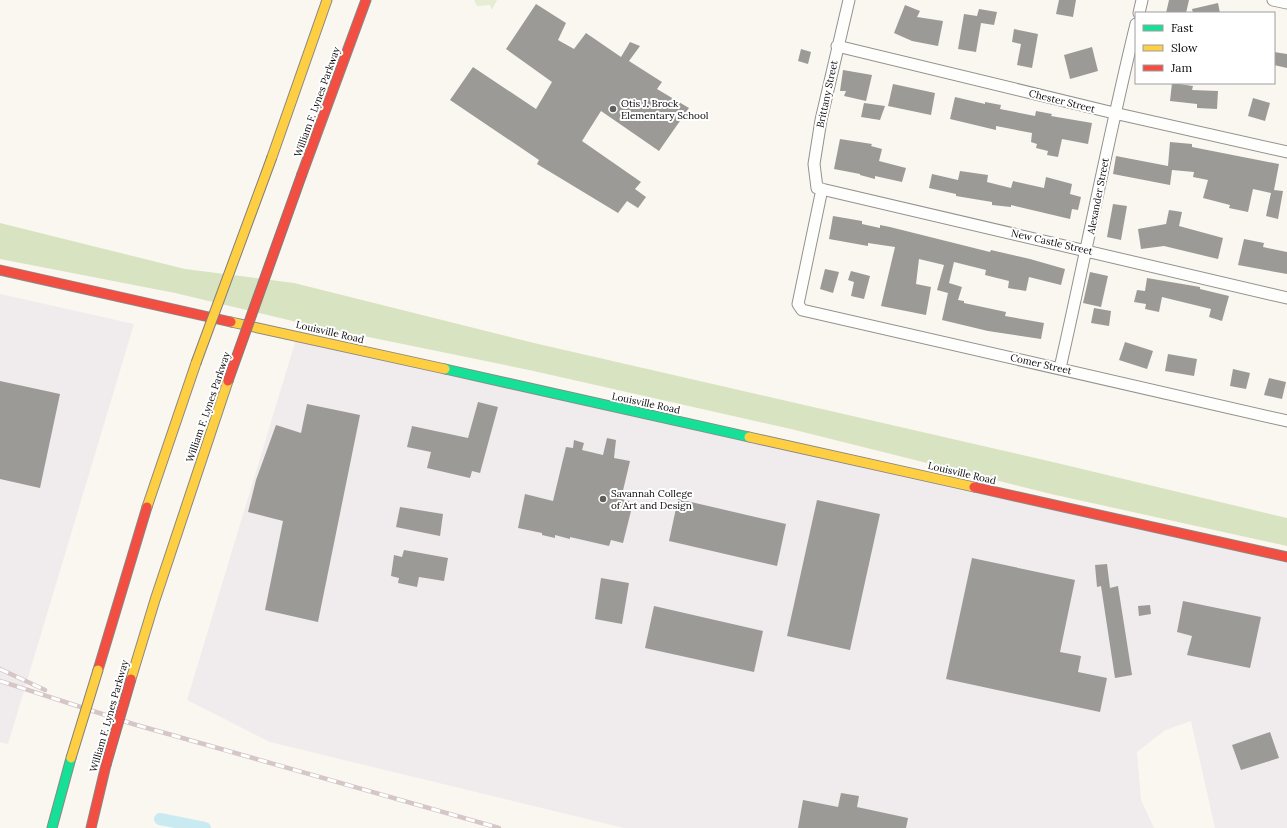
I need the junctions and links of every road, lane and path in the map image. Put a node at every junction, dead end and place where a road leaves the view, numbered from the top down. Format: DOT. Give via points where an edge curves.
graph roads {
  1 [pos="327,0"];
  2 [pos="366,0"];
  3 [pos="849,0"];
  4 [pos="1142,0"];
  5 [pos="1274,0"];
  6 [pos="1287,3"];
  7 [pos="1139,12"];
  8 [pos="1135,28"];
  9 [pos="837,46"];
  10 [pos="1114,114"];
  11 [pos="1287,152"];
  12 [pos="819,189"];
  13 [pos="1087,250"];
  14 [pos="0,270"];
  15 [pos="1287,298"];
  16 [pos="798,304"];
  17 [pos="1060,368"];
  18 [pos="1287,421"];
  19 [pos="1287,558"];
  20 [pos="52,828"];
  21 [pos="90,828"];
  1 -- 20 [label="main road, bridge" via="170,435 138,533"];
  2 -- 21 [label="main road, William F. Lynes Parkway, bridge" via="228,381 131,679"];
  3 -- 9 [label="street, Brittany Street"];
  4 -- 7 [label="street"];
  5 -- 6 [label="street"];
  8 -- 10 [label="street, Alexander Street"];
  9 -- 10 [label="street, Chester Street"];
  9 -- 12 [label="street, Brittany Street" via="814,164"];
  10 -- 11 [label="street, Chester Street"];
  10 -- 13 [label="street, Alexander Street"];
  12 -- 13 [label="street, New Castle Street"];
  12 -- 16 [label="street, Brittany Street"];
  13 -- 15 [label="street, New Castle Street"];
  13 -- 17 [label="street, Alexander Street"];
  14 -- 19 [label="main road, Louisville Road"];
  16 -- 17 [label="street, Comer Street" via="802,310"];
  17 -- 18 [label="street, Comer Street"];
}
